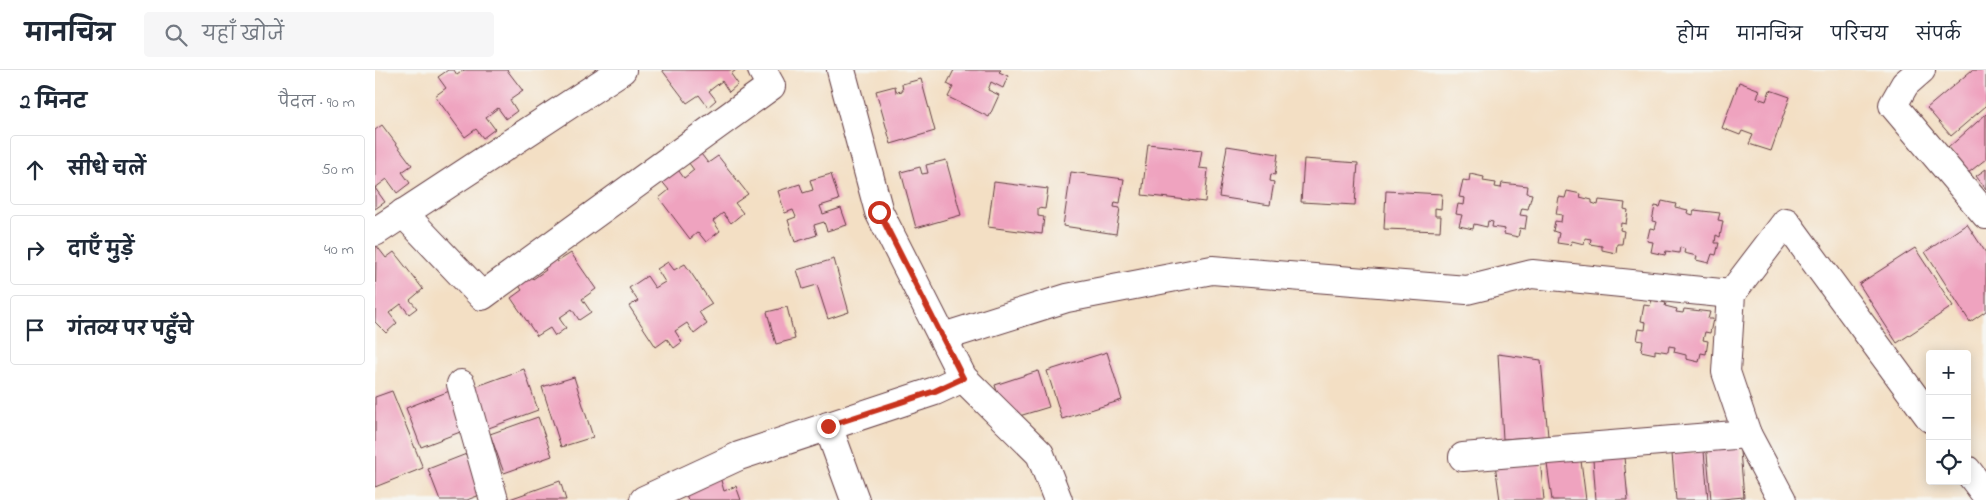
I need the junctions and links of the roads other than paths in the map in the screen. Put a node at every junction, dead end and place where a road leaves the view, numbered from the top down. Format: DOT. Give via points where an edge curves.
graph roads {
  1 [pos="622,70"];
  2 [pos="761,70"];
  3 [pos="841,70"];
  4 [pos="1921,70"];
  5 [pos="403,213"];
  6 [pos="1986,215"];
  7 [pos="375,232"];
  8 [pos="1731,294"];
  9 [pos="943,338"];
  10 [pos="963,378"];
  11 [pos="461,384"];
  12 [pos="1926,413"];
  13 [pos="828,426"];
  14 [pos="1747,434"];
  15 [pos="1463,457"];
  16 [pos="1971,475"];
  17 [pos="1986,495"];
  18 [pos="493,500"];
  19 [pos="644,500"];
  20 [pos="855,500"];
  21 [pos="1058,500"];
  22 [pos="1782,500"];
  1 -- 5 [label="street"];
  2 -- 5 [label="street" via="771,86 482,296"];
  3 -- 9 [label="street" via="879,212"];
  4 -- 6 [label="street" via="1905,84 1893,105"];
  5 -- 7 [label="street"];
  8 -- 9 [label="street" via="1532,274 1467,290 1212,270 1067,298"];
  8 -- 12 [label="street" via="1787,222"];
  8 -- 14 [label="street" via="1726,372"];
  9 -- 10 [label="street"];
  10 -- 13 [label="street" via="935,391"];
  10 -- 21 [label="street" via="1040,454"];
  11 -- 18 [label="street"];
  13 -- 19 [label="street" via="739,456"];
  13 -- 20 [label="street"];
  14 -- 15 [label="street"];
  14 -- 22 [label="street"];
  16 -- 17 [label="street"];
}
